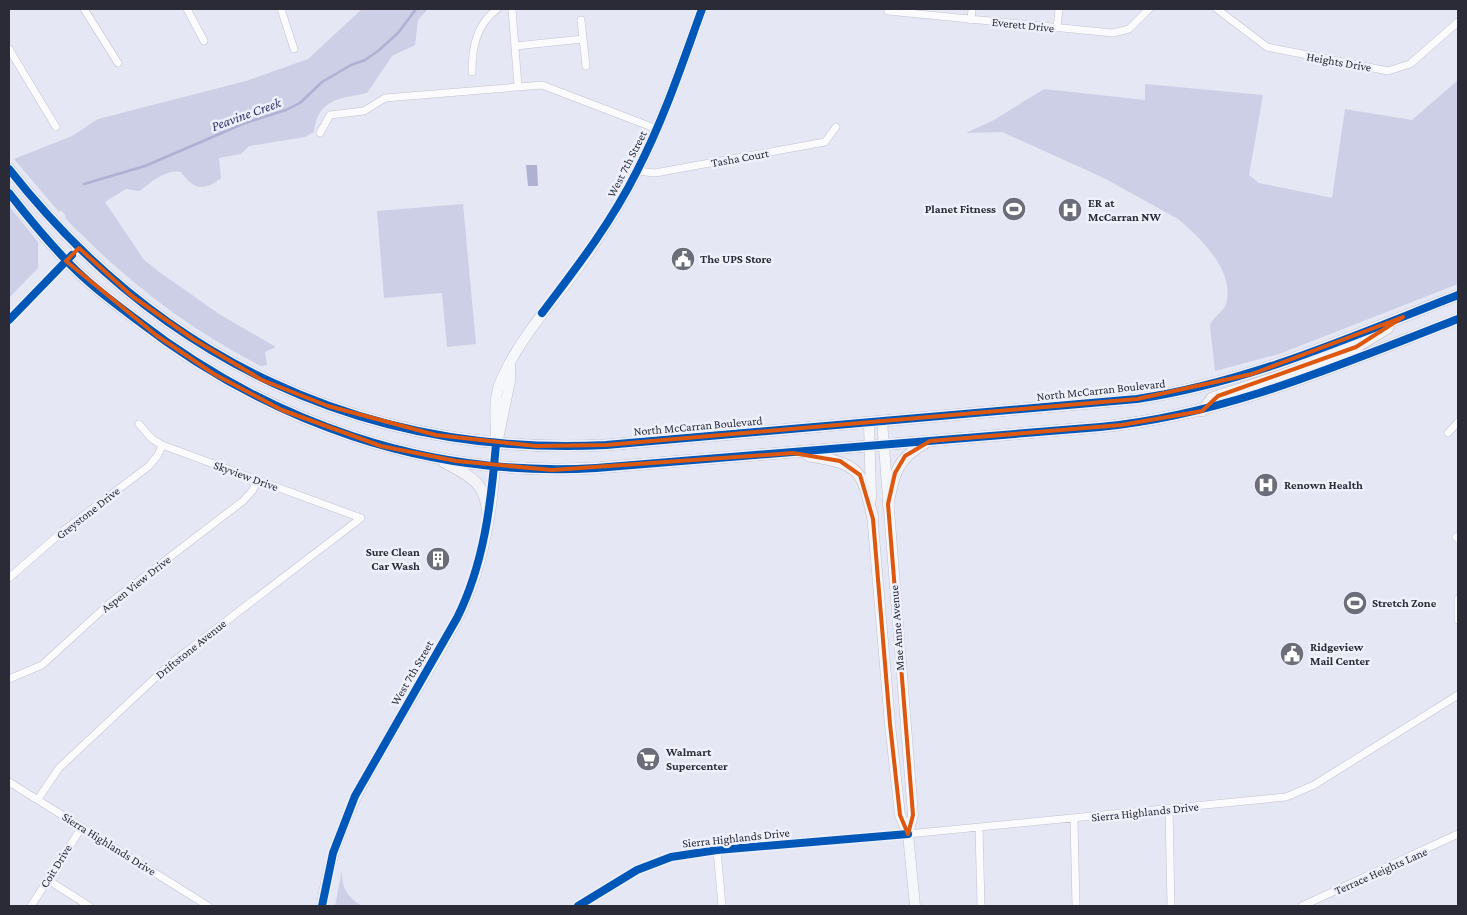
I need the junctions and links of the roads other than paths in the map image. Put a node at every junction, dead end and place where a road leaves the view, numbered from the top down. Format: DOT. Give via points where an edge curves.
graph roads {
  1 [pos="84,9"];
  2 [pos="187,9"];
  3 [pos="281,9"];
  4 [pos="497,9"];
  5 [pos="512,9"];
  6 [pos="702,9"];
  7 [pos="972,9"];
  8 [pos="1059,9"];
  9 [pos="1149,9"];
  10 [pos="1217,9"];
  11 [pos="888,10"];
  12 [pos="581,20"];
  13 [pos="971,20"];
  14 [pos="1458,22"];
  15 [pos="1057,28"];
  16 [pos="583,39"];
  17 [pos="204,41"];
  18 [pos="515,46"];
  19 [pos="9,49"];
  20 [pos="294,49"];
  21 [pos="118,63"];
  22 [pos="586,66"];
  23 [pos="472,72"];
  24 [pos="518,86"];
  25 [pos="56,127"];
  26 [pos="836,127"];
  27 [pos="657,129"];
  28 [pos="320,133"];
  29 [pos="9,169"];
  30 [pos="637,171"];
  31 [pos="9,193"];
  32 [pos="79,248"];
  33 [pos="66,261"];
  34 [pos="1458,295"];
  35 [pos="1403,317"];
  36 [pos="1458,319"];
  37 [pos="9,320"];
  38 [pos="1202,411"];
  39 [pos="882,421"];
  40 [pos="1458,422"];
  41 [pos="868,423"];
  42 [pos="139,424"];
  43 [pos="1448,433"];
  44 [pos="949,440"];
  45 [pos="496,444"];
  46 [pos="162,445"];
  47 [pos="884,445"];
  48 [pos="868,446"];
  49 [pos="793,453"];
  50 [pos="438,459"];
  51 [pos="494,466"];
  52 [pos="257,480"];
  53 [pos="888,504"];
  54 [pos="488,516"];
  55 [pos="361,518"];
  56 [pos="873,519"];
  57 [pos="9,578"];
  58 [pos="1458,599"];
  59 [pos="1458,620"];
  60 [pos="9,679"];
  61 [pos="1458,695"];
  62 [pos="9,782"];
  63 [pos="38,799"];
  64 [pos="1169,809"];
  65 [pos="1074,818"];
  66 [pos="82,826"];
  67 [pos="979,828"];
  68 [pos="908,834"];
  69 [pos="1458,834"];
  70 [pos="717,850"];
  71 [pos="48,880"];
  72 [pos="31,906"];
  73 [pos="89,906"];
  74 [pos="208,906"];
  75 [pos="322,906"];
  76 [pos="578,906"];
  77 [pos="722,906"];
  78 [pos="915,906"];
  79 [pos="981,906"];
  80 [pos="1076,906"];
  81 [pos="1171,906"];
  82 [pos="1302,906"];
  1 -- 21 [label="street"];
  2 -- 17 [label="street"];
  3 -- 20 [label="street"];
  4 -- 23 [label="street" via="475,38"];
  5 -- 18 [label="street"];
  6 -- 27 [label="main road, West 7th Street"];
  7 -- 13 [label="street"];
  8 -- 15 [label="street"];
  9 -- 15 [label="street, Everett Drive" via="1136,24 1122,32"];
  10 -- 14 [label="street, Heights Drive" via="1257,41 1278,51 1388,71 1410,64"];
  11 -- 13 [label="street, Everett Drive"];
  12 -- 16 [label="street"];
  13 -- 15 [label="street, Everett Drive"];
  16 -- 18 [label="street"];
  16 -- 22 [label="street"];
  18 -- 24 [label="street"];
  19 -- 25 [label="street"];
  24 -- 27 [label="street" via="542,85"];
  24 -- 28 [label="street" via="385,98 364,111 330,115"];
  26 -- 30 [label="street, Tasha Court" via="825,142 655,173"];
  27 -- 30 [label="main road, West 7th Street"];
  29 -- 32 [label="main road, North McCarran Boulevard" via="31,198"];
  30 -- 45 [label="main road, West 7th Street" via="597,240 529,331 501,380 495,403"];
  31 -- 33 [label="main road"];
  32 -- 33 [label="street"];
  32 -- 45 [label="main road, North McCarran Boulevard" via="161,318 262,380 391,426"];
  33 -- 37 [label="street"];
  33 -- 50 [label="main road" via="156,335 246,393 348,436"];
  34 -- 35 [label="main road, North McCarran Boulevard"];
  35 -- 38 [label="main road" via="1356,347 1218,396 1208,401"];
  35 -- 39 [label="main road, North McCarran Boulevard" via="1280,364 1186,391 1121,401"];
  36 -- 38 [label="main road" via="1283,386"];
  38 -- 44 [label="main road" via="1121,425"];
  39 -- 41 [label="main road, North McCarran Boulevard"];
  39 -- 47 [label="main road, Mae Anne Avenue"];
  40 -- 43 [label="street"];
  41 -- 45 [label="main road, North McCarran Boulevard" via="606,445"];
  41 -- 48 [label="main road, Mae Anne Avenue"];
  42 -- 46 [label="street, Skyview Drive" via="152,440"];
  44 -- 47 [label="main road"];
  44 -- 53 [label="main road" via="930,441 904,456 895,473"];
  45 -- 51 [label="main road, West 7th Street"];
  46 -- 52 [label="street, Skyview Drive"];
  46 -- 57 [label="street, Greystone Drive" via="148,466 63,531"];
  47 -- 48 [label="main road"];
  47 -- 53 [label="main road, Mae Anne Avenue"];
  48 -- 49 [label="main road"];
  48 -- 56 [label="main road, Mae Anne Avenue"];
  49 -- 51 [label="main road" via="582,469"];
  49 -- 56 [label="main road" via="852,466 864,483"];
  50 -- 51 [label="main road"];
  50 -- 54 [label="main road" via="477,482 487,500"];
  51 -- 54 [label="main road, West 7th Street"];
  52 -- 55 [label="street, Skyview Drive"];
  52 -- 60 [label="street, Aspen View Drive" via="243,501 111,602 42,665"];
  53 -- 68 [label="main road, Mae Anne Avenue" via="913,815"];
  54 -- 75 [label="main road, West 7th Street" via="464,604 348,812 328,872"];
  55 -- 63 [label="street, Driftstone Avenue" via="170,664 59,768"];
  56 -- 68 [label="main road, Mae Anne Avenue" via="900,816"];
  58 -- 59 [label="street"];
  61 -- 64 [label="street, Sierra Highlands Drive" via="1301,792 1271,800"];
  62 -- 63 [label="street, Sierra Highlands Drive"];
  63 -- 66 [label="street, Sierra Highlands Drive"];
  64 -- 65 [label="street, Sierra Highlands Drive"];
  64 -- 81 [label="street"];
  65 -- 67 [label="street, Sierra Highlands Drive"];
  65 -- 80 [label="street"];
  66 -- 71 [label="street, Coit Drive"];
  66 -- 74 [label="street, Sierra Highlands Drive"];
  67 -- 68 [label="street, Sierra Highlands Drive"];
  67 -- 79 [label="street"];
  68 -- 70 [label="street, Sierra Highlands Drive"];
  68 -- 78 [label="main road, Mae Anne Avenue"];
  69 -- 82 [label="street, Terrace Heights Lane"];
  70 -- 76 [label="street, Sierra Highlands Drive" via="654,863"];
  70 -- 77 [label="street"];
  71 -- 72 [label="street, Coit Drive"];
  71 -- 73 [label="street"];
}
